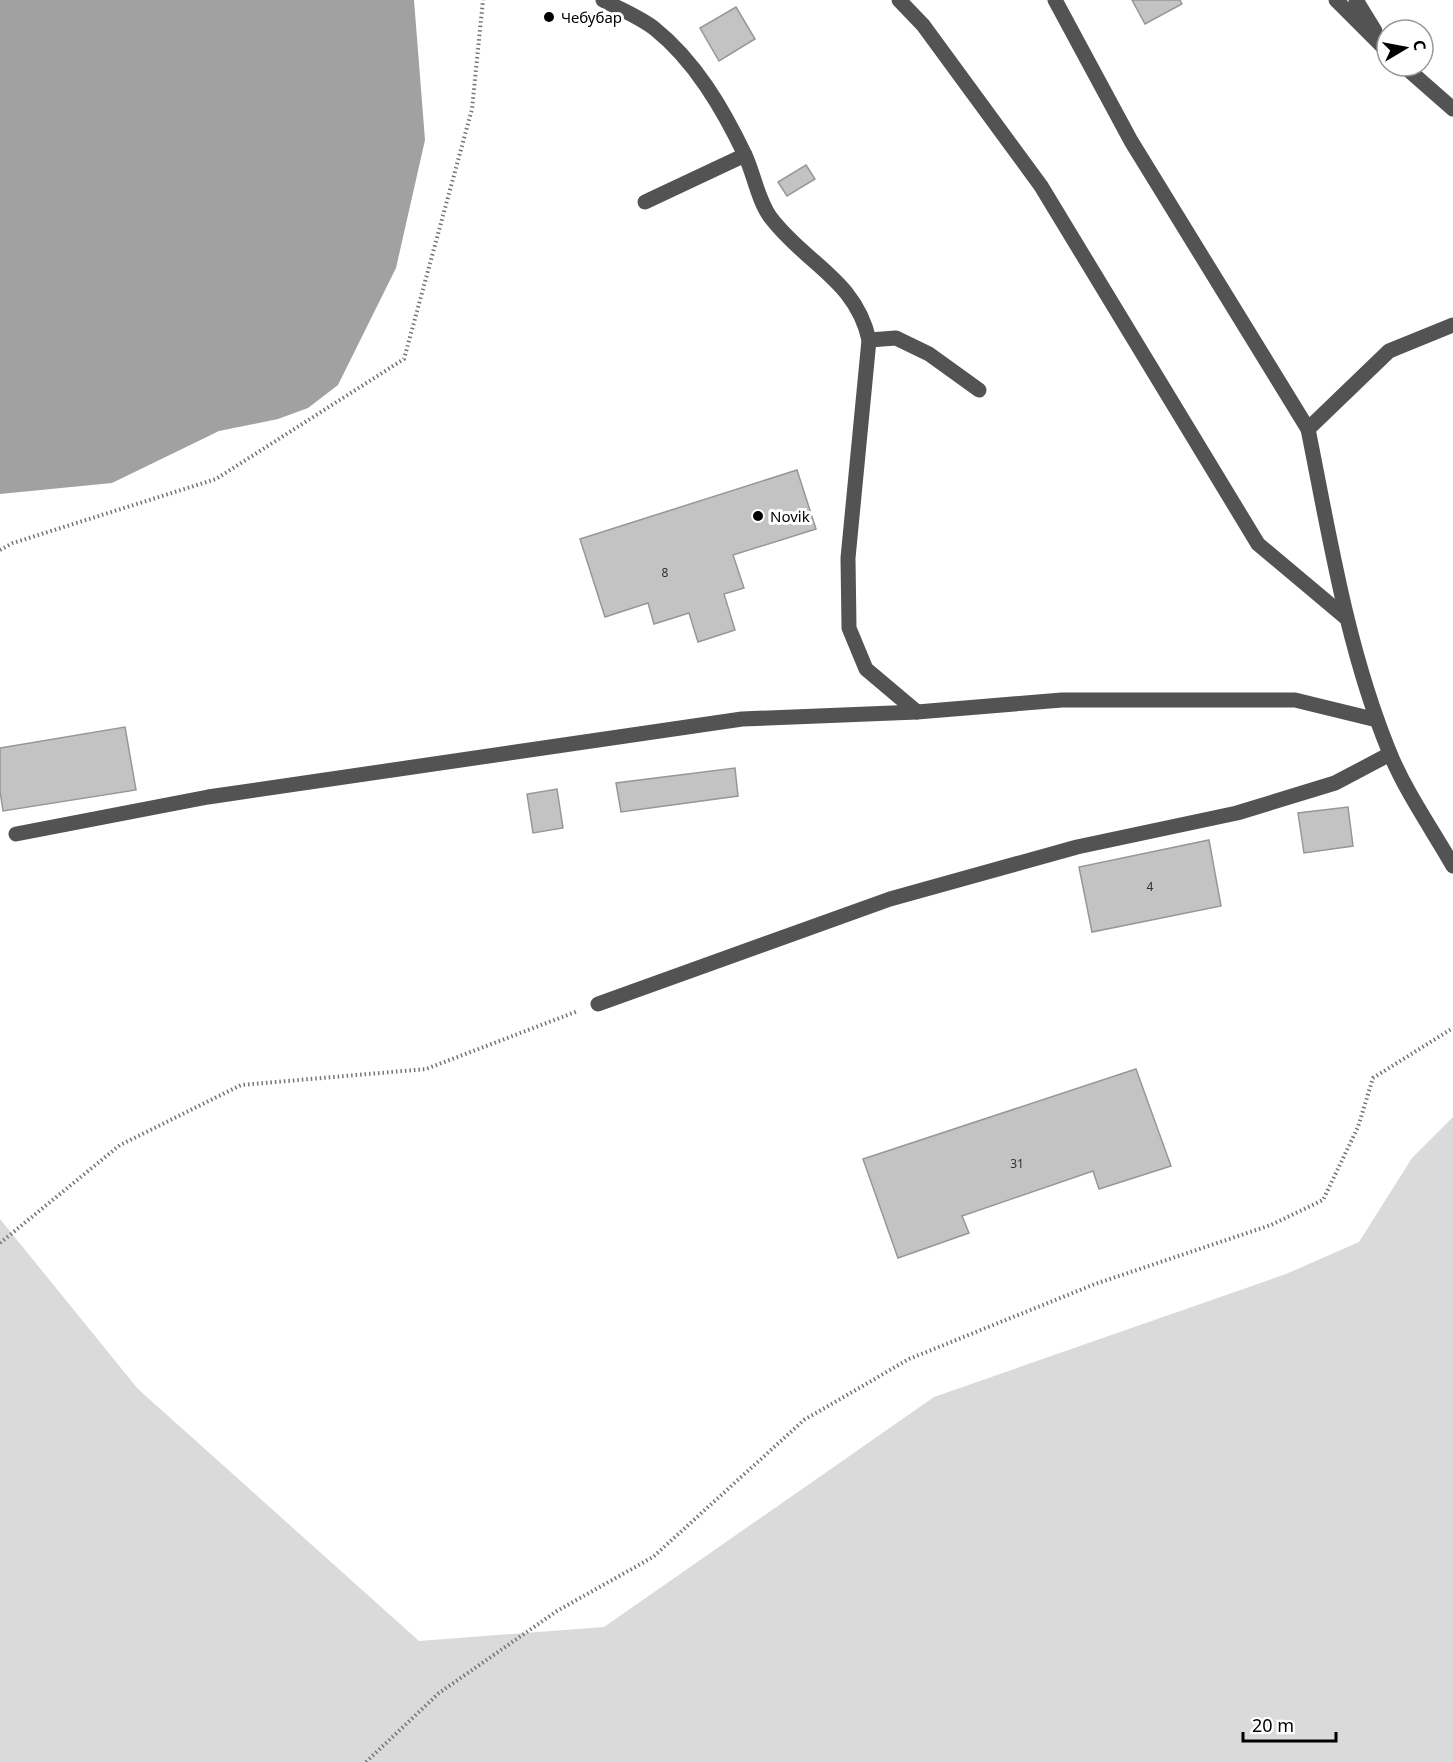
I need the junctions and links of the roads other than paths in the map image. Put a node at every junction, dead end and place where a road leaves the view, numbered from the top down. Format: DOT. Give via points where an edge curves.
graph roads {
  1 [pos="603,0"];
  2 [pos="898,0"];
  3 [pos="1055,0"];
  4 [pos="1336,0"];
  5 [pos="1356,0"];
  6 [pos="1375,31"];
  7 [pos="1375,39"];
  8 [pos="1418,78"];
  9 [pos="1453,109"];
  10 [pos="745,155"];
  11 [pos="645,202"];
  12 [pos="1453,325"];
  13 [pos="869,340"];
  14 [pos="979,390"];
  15 [pos="1308,429"];
  16 [pos="1345,617"];
  17 [pos="916,712"];
  18 [pos="1377,720"];
  19 [pos="1390,754"];
  20 [pos="16,834"];
  21 [pos="1453,866"];
  22 [pos="598,1004"];
  1 -- 10 [label="street" via="654,29 699,74"];
  2 -- 16 [label="street" via="923,25 1041,186 1258,544"];
  3 -- 15 [label="street" via="1131,141"];
  4 -- 7 [label="street"];
  5 -- 6 [label="street"];
  8 -- 9 [label="street"];
  10 -- 11 [label="street"];
  10 -- 13 [label="street" via="769,216 796,247 846,289 864,318"];
  12 -- 15 [label="street" via="1389,351"];
  13 -- 14 [label="street" via="896,338 929,354"];
  13 -- 17 [label="street" via="848,558 849,628 866,669"];
  15 -- 16 [label="street"];
  16 -- 18 [label="street"];
  17 -- 18 [label="street" via="1062,700 1294,700"];
  17 -- 20 [label="street" via="742,719 208,797"];
  18 -- 19 [label="street"];
  19 -- 21 [label="street"];
  19 -- 22 [label="street" via="1335,783 1237,813 1077,848 890,899"];
}
